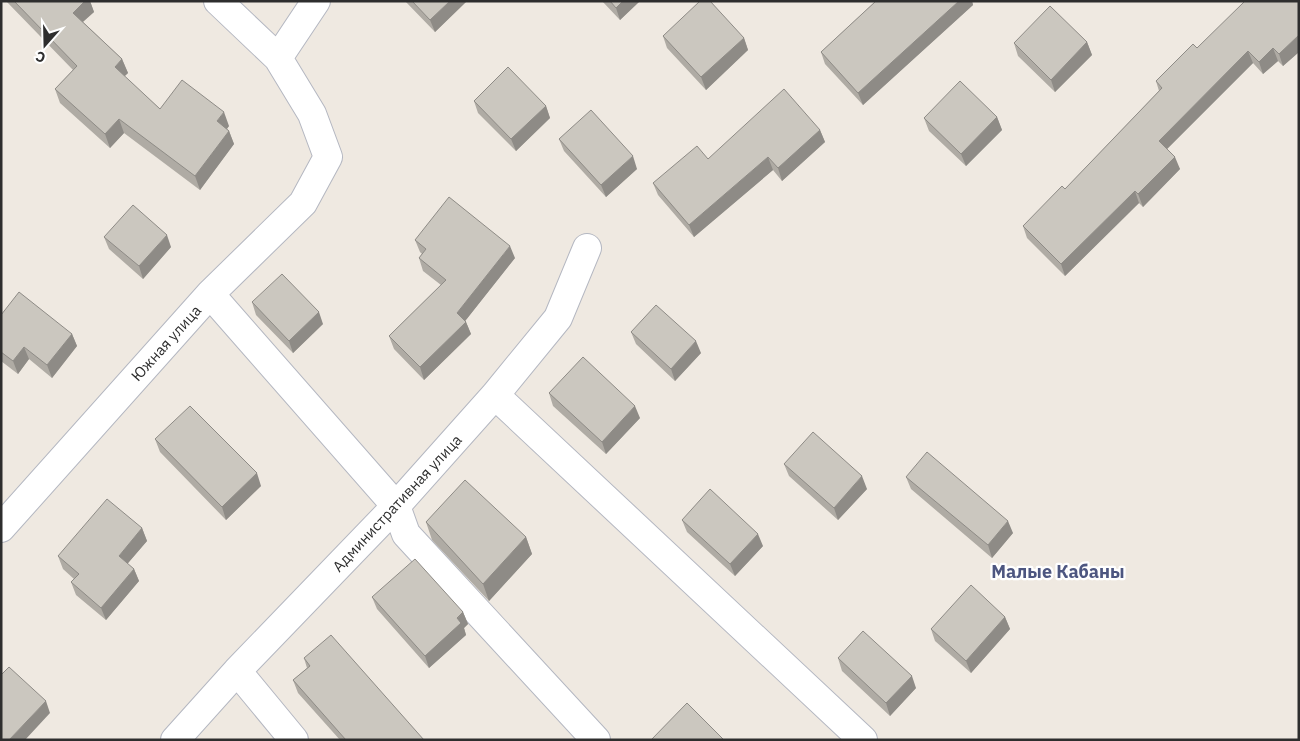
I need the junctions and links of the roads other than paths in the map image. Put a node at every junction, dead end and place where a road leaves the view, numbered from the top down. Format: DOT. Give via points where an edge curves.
graph roads {
  1 [pos="218,1"];
  2 [pos="316,1"];
  3 [pos="278,58"];
  4 [pos="587,248"];
  5 [pos="210,294"];
  6 [pos="495,395"];
  7 [pos="396,506"];
  8 [pos="1,528"];
  9 [pos="237,671"];
  10 [pos="175,740"];
  11 [pos="294,740"];
  12 [pos="596,740"];
  13 [pos="863,740"];
  1 -- 3 [label="street"];
  2 -- 3 [label="street"];
  3 -- 5 [label="street, Южная улица" via="312,114 328,157 303,203"];
  4 -- 6 [label="street, Административная улица" via="558,318"];
  5 -- 7 [label="street"];
  5 -- 8 [label="street, Южная улица"];
  6 -- 7 [label="street, Административная улица"];
  6 -- 13 [label="street"];
  7 -- 9 [label="street, Административная улица"];
  7 -- 12 [label="street" via="406,534"];
  9 -- 10 [label="street, Административная улица"];
  9 -- 11 [label="street"];
}
